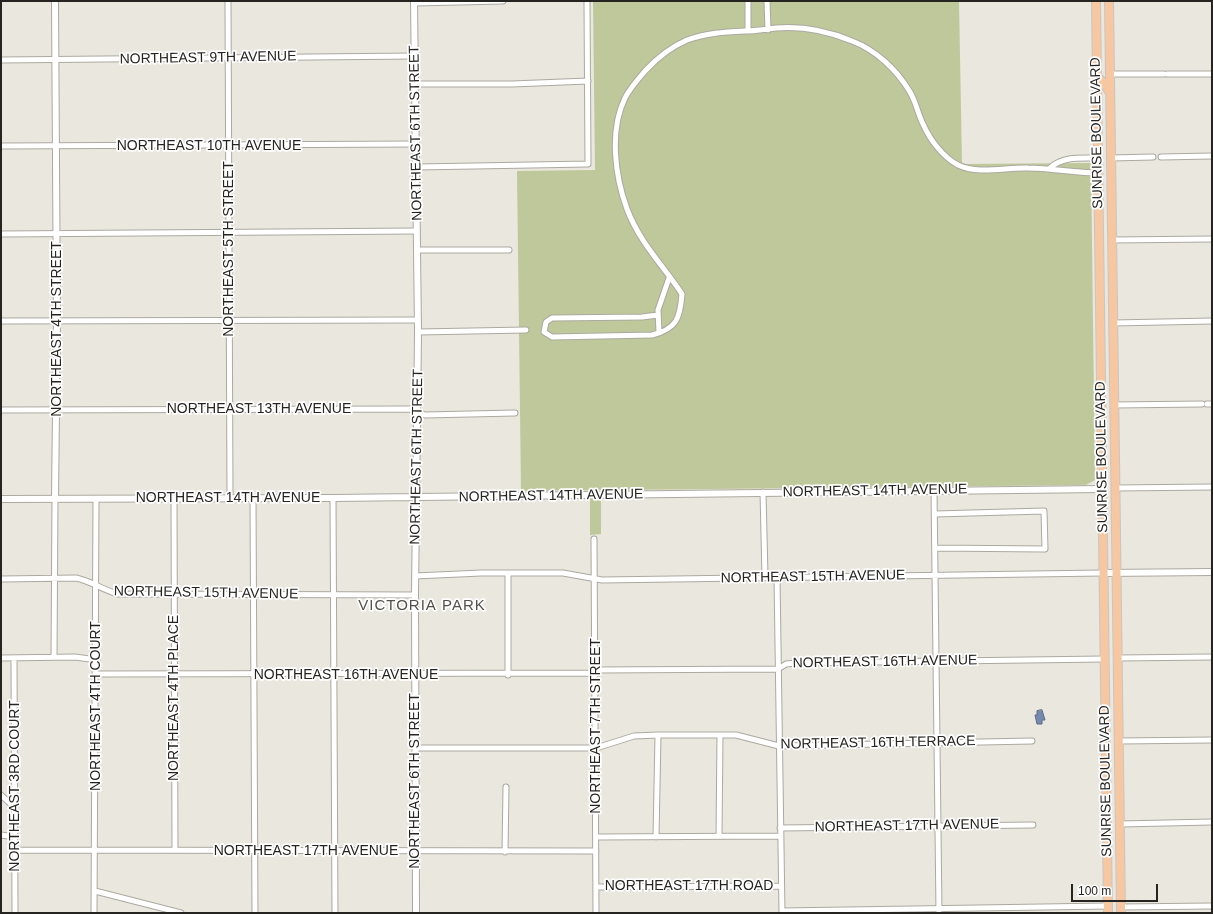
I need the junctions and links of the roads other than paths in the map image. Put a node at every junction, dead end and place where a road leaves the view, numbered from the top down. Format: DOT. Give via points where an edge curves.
graph roads {
  1 [pos="55,1"];
  2 [pos="228,1"];
  3 [pos="503,1"];
  4 [pos="587,1"];
  5 [pos="748,1"];
  6 [pos="768,1"];
  7 [pos="1109,1"];
  8 [pos="414,2"];
  9 [pos="1094,2"];
  10 [pos="768,30"];
  11 [pos="748,31"];
  12 [pos="415,56"];
  13 [pos="229,58"];
  14 [pos="55,59"];
  15 [pos="1,60"];
  16 [pos="1110,74"];
  17 [pos="1212,74"];
  18 [pos="1096,76"];
  19 [pos="588,81"];
  20 [pos="416,84"];
  21 [pos="1110,94"];
  22 [pos="416,144"];
  23 [pos="1,146"];
  24 [pos="55,146"];
  25 [pos="229,146"];
  26 [pos="1212,156"];
  27 [pos="1153,157"];
  28 [pos="1161,157"];
  29 [pos="1098,158"];
  30 [pos="1111,158"];
  31 [pos="417,167"];
  32 [pos="1050,168"];
  33 [pos="1098,173"];
  34 [pos="1112,179"];
  35 [pos="417,231"];
  36 [pos="230,232"];
  37 [pos="56,233"];
  38 [pos="1,234"];
  39 [pos="1212,239"];
  40 [pos="1112,240"];
  41 [pos="418,250"];
  42 [pos="509,250"];
  43 [pos="670,278"];
  44 [pos="678,288"];
  45 [pos="665,290"];
  46 [pos="1099,302"];
  47 [pos="658,315"];
  48 [pos="418,320"];
  49 [pos="1,321"];
  50 [pos="57,321"];
  51 [pos="229,321"];
  52 [pos="1212,321"];
  53 [pos="1113,323"];
  54 [pos="526,330"];
  55 [pos="418,332"];
  56 [pos="659,333"];
  57 [pos="1207,404"];
  58 [pos="1114,405"];
  59 [pos="230,409"];
  60 [pos="1,410"];
  61 [pos="57,410"];
  62 [pos="418,412"];
  63 [pos="515,413"];
  64 [pos="1212,487"];
  65 [pos="1102,488"];
  66 [pos="1115,488"];
  67 [pos="934,490"];
  68 [pos="763,492"];
  69 [pos="230,497"];
  70 [pos="418,497"];
  71 [pos="174,498"];
  72 [pos="253,498"];
  73 [pos="333,498"];
  74 [pos="1,499"];
  75 [pos="56,499"];
  76 [pos="96,499"];
  77 [pos="934,514"];
  78 [pos="594,538"];
  79 [pos="935,548"];
  80 [pos="1212,572"];
  81 [pos="508,573"];
  82 [pos="1116,573"];
  83 [pos="1103,574"];
  84 [pos="415,576"];
  85 [pos="936,576"];
  86 [pos="777,577"];
  87 [pos="54,578"];
  88 [pos="594,578"];
  89 [pos="765,578"];
  90 [pos="1,579"];
  91 [pos="96,586"];
  92 [pos="174,594"];
  93 [pos="254,594"];
  94 [pos="333,594"];
  95 [pos="415,595"];
  96 [pos="54,657"];
  97 [pos="1212,657"];
  98 [pos="1,658"];
  99 [pos="14,658"];
  100 [pos="1118,658"];
  101 [pos="1104,659"];
  102 [pos="97,660"];
  103 [pos="936,660"];
  104 [pos="778,669"];
  105 [pos="596,672"];
  106 [pos="96,674"];
  107 [pos="175,674"];
  108 [pos="253,674"];
  109 [pos="334,674"];
  110 [pos="415,675"];
  111 [pos="508,675"];
  112 [pos="658,735"];
  113 [pos="720,735"];
  114 [pos="1212,740"];
  115 [pos="1032,741"];
  116 [pos="1105,741"];
  117 [pos="1119,742"];
  118 [pos="937,743"];
  119 [pos="779,746"];
  120 [pos="415,748"];
  121 [pos="596,748"];
  122 [pos="1119,756"];
  123 [pos="506,787"];
  124 [pos="1,795"];
  125 [pos="14,807"];
  126 [pos="1212,822"];
  127 [pos="1120,824"];
  128 [pos="938,825"];
  129 [pos="1033,825"];
  130 [pos="780,828"];
  131 [pos="1,835"];
  132 [pos="719,836"];
  133 [pos="780,836"];
  134 [pos="15,837"];
  135 [pos="596,837"];
  136 [pos="656,837"];
  137 [pos="15,850"];
  138 [pos="175,850"];
  139 [pos="95,851"];
  140 [pos="255,851"];
  141 [pos="334,851"];
  142 [pos="596,851"];
  143 [pos="416,852"];
  144 [pos="505,852"];
  145 [pos="1107,864"];
  146 [pos="1121,878"];
  147 [pos="781,886"];
  148 [pos="596,887"];
  149 [pos="95,891"];
  150 [pos="1210,906"];
  151 [pos="1108,910"];
  152 [pos="1121,910"];
  153 [pos="939,911"];
  154 [pos="782,912"];
  155 [pos="15,913"];
  156 [pos="94,913"];
  157 [pos="181,913"];
  158 [pos="255,913"];
  159 [pos="335,913"];
  160 [pos="416,913"];
  161 [pos="596,913"];
  1 -- 14 [label="street, NORTHEAST 4TH STREET"];
  2 -- 13 [label="street, NORTHEAST 5TH STREET"];
  3 -- 8 [label="street"];
  4 -- 19 [label="street"];
  5 -- 11 [label="street"];
  6 -- 10 [label="street"];
  7 -- 16 [label="main road, SUNRISE BOULEVARD"];
  8 -- 12 [label="street, NORTHEAST 6TH STREET"];
  9 -- 18 [label="main road, SUNRISE BOULEVARD"];
  10 -- 11 [label="street"];
  10 -- 32 [label="street" via="808,28 829,32 872,51 894,69 910,92 928,133 942,153 959,165 981,170"];
  11 -- 43 [label="street" via="705,35 676,46 656,60 638,79 625,98 618,120 616,142 620,187 641,239"];
  12 -- 13 [label="street, NORTHEAST 9TH AVENUE"];
  12 -- 20 [label="street, NORTHEAST 6TH STREET"];
  13 -- 14 [label="street, NORTHEAST 9TH AVENUE"];
  13 -- 25 [label="street, NORTHEAST 5TH STREET"];
  14 -- 15 [label="street, NORTHEAST 9TH AVENUE"];
  14 -- 24 [label="street, NORTHEAST 4TH STREET"];
  16 -- 17 [label="street"];
  16 -- 21 [label="main road, SUNRISE BOULEVARD"];
  18 -- 21 [label="main road" via="1104,82"];
  18 -- 29 [label="main road, SUNRISE BOULEVARD"];
  19 -- 20 [label="street"];
  19 -- 31 [label="street" via="588,164"];
  20 -- 22 [label="street, NORTHEAST 6TH STREET"];
  21 -- 30 [label="main road, SUNRISE BOULEVARD"];
  22 -- 25 [label="street, NORTHEAST 10TH AVENUE"];
  22 -- 31 [label="street, NORTHEAST 6TH STREET"];
  23 -- 24 [label="street, NORTHEAST 10TH AVENUE"];
  24 -- 25 [label="street, NORTHEAST 10TH AVENUE"];
  24 -- 37 [label="street, NORTHEAST 4TH STREET"];
  25 -- 36 [label="street, NORTHEAST 5TH STREET"];
  26 -- 28 [label="street"];
  27 -- 30 [label="street"];
  29 -- 32 [label="street" via="1068,158"];
  29 -- 33 [label="main road, SUNRISE BOULEVARD"];
  29 -- 34 [label="main road"];
  30 -- 34 [label="main road, SUNRISE BOULEVARD"];
  31 -- 35 [label="street, NORTHEAST 6TH STREET"];
  32 -- 33 [label="street" via="1075,173"];
  33 -- 46 [label="main road, SUNRISE BOULEVARD"];
  34 -- 40 [label="main road, SUNRISE BOULEVARD"];
  35 -- 36 [label="street"];
  35 -- 41 [label="street, NORTHEAST 6TH STREET"];
  36 -- 37 [label="street"];
  36 -- 51 [label="street, NORTHEAST 5TH STREET"];
  37 -- 38 [label="street"];
  37 -- 50 [label="street, NORTHEAST 4TH STREET"];
  39 -- 40 [label="street"];
  40 -- 53 [label="main road, SUNRISE BOULEVARD"];
  41 -- 42 [label="street"];
  41 -- 48 [label="street, NORTHEAST 6TH STREET"];
  43 -- 44 [label="street"];
  43 -- 45 [label="street"];
  44 -- 45 [label="street"];
  44 -- 56 [label="street" via="682,294 677,321 668,330"];
  45 -- 47 [label="street"];
  46 -- 53 [label="main road"];
  46 -- 65 [label="main road, SUNRISE BOULEVARD"];
  47 -- 56 [label="street"];
  47 -- 56 [label="street" via="552,318 546,322 544,332 552,337"];
  48 -- 51 [label="street"];
  48 -- 55 [label="street, NORTHEAST 6TH STREET"];
  49 -- 50 [label="street"];
  50 -- 51 [label="street"];
  50 -- 61 [label="street, NORTHEAST 4TH STREET"];
  51 -- 59 [label="street, NORTHEAST 5TH STREET"];
  52 -- 53 [label="street"];
  53 -- 58 [label="main road, SUNRISE BOULEVARD"];
  54 -- 55 [label="street"];
  55 -- 62 [label="street, NORTHEAST 6TH STREET"];
  57 -- 58 [label="street"];
  58 -- 66 [label="main road, SUNRISE BOULEVARD"];
  59 -- 61 [label="street, NORTHEAST 13TH AVENUE"];
  59 -- 62 [label="street, NORTHEAST 13TH AVENUE" via="410,409"];
  59 -- 69 [label="street, NORTHEAST 5TH STREET"];
  60 -- 61 [label="street, NORTHEAST 13TH AVENUE"];
  61 -- 75 [label="street, NORTHEAST 4TH STREET"];
  62 -- 63 [label="street, NORTHEAST 13TH AVENUE" via="425,415"];
  62 -- 70 [label="street, NORTHEAST 6TH STREET"];
  64 -- 66 [label="street"];
  65 -- 67 [label="street, NORTHEAST 14TH AVENUE"];
  65 -- 83 [label="main road, SUNRISE BOULEVARD"];
  66 -- 82 [label="main road, SUNRISE BOULEVARD"];
  67 -- 68 [label="street, NORTHEAST 14TH AVENUE"];
  67 -- 77 [label="street"];
  68 -- 70 [label="street, NORTHEAST 14TH AVENUE"];
  68 -- 89 [label="street"];
  69 -- 71 [label="street, NORTHEAST 14TH AVENUE"];
  69 -- 72 [label="street, NORTHEAST 14TH AVENUE"];
  70 -- 73 [label="street, NORTHEAST 14TH AVENUE"];
  70 -- 84 [label="street, NORTHEAST 6TH STREET"];
  71 -- 76 [label="street, NORTHEAST 14TH AVENUE"];
  71 -- 92 [label="street, NORTHEAST 4TH PLACE"];
  72 -- 73 [label="street, NORTHEAST 14TH AVENUE"];
  72 -- 93 [label="street"];
  73 -- 94 [label="street"];
  74 -- 75 [label="street, NORTHEAST 14TH AVENUE"];
  75 -- 76 [label="street, NORTHEAST 14TH AVENUE"];
  75 -- 87 [label="street, NORTHEAST 4TH STREET"];
  76 -- 91 [label="street, NORTHEAST 4TH COURT"];
  77 -- 79 [label="street"];
  77 -- 79 [label="street" via="1044,511 1045,549"];
  78 -- 88 [label="street, NORTHEAST 7TH STREET"];
  79 -- 85 [label="street"];
  80 -- 82 [label="street, NORTHEAST 15TH AVENUE"];
  81 -- 84 [label="street, NORTHEAST 15TH AVENUE"];
  81 -- 88 [label="street, NORTHEAST 15TH AVENUE" via="563,573"];
  81 -- 111 [label="street"];
  82 -- 83 [label="street, NORTHEAST 15TH AVENUE"];
  82 -- 100 [label="main road, SUNRISE BOULEVARD"];
  83 -- 85 [label="street, NORTHEAST 15TH AVENUE"];
  83 -- 101 [label="main road, SUNRISE BOULEVARD"];
  84 -- 95 [label="street, NORTHEAST 6TH STREET"];
  85 -- 86 [label="street, NORTHEAST 15TH AVENUE"];
  85 -- 103 [label="street"];
  86 -- 89 [label="street, NORTHEAST 15TH AVENUE"];
  86 -- 104 [label="street"];
  87 -- 90 [label="street, NORTHEAST 15TH AVENUE"];
  87 -- 91 [label="street, NORTHEAST 15TH AVENUE" via="87,580"];
  87 -- 96 [label="street, NORTHEAST 4TH STREET"];
  88 -- 89 [label="street, NORTHEAST 15TH AVENUE"];
  88 -- 105 [label="street, NORTHEAST 7TH STREET"];
  91 -- 92 [label="street, NORTHEAST 15TH AVENUE" via="118,594"];
  91 -- 102 [label="street, NORTHEAST 4TH COURT"];
  92 -- 93 [label="street, NORTHEAST 15TH AVENUE"];
  92 -- 107 [label="street, NORTHEAST 4TH PLACE"];
  93 -- 94 [label="street, NORTHEAST 15TH AVENUE"];
  93 -- 108 [label="street"];
  94 -- 95 [label="street, NORTHEAST 15TH AVENUE"];
  94 -- 109 [label="street"];
  95 -- 110 [label="street, NORTHEAST 6TH STREET"];
  96 -- 99 [label="street"];
  96 -- 102 [label="street"];
  97 -- 100 [label="street"];
  98 -- 99 [label="street"];
  99 -- 125 [label="street, NORTHEAST 3RD COURT"];
  100 -- 117 [label="main road, SUNRISE BOULEVARD"];
  101 -- 103 [label="street, NORTHEAST 16TH AVENUE"];
  101 -- 116 [label="main road, SUNRISE BOULEVARD"];
  102 -- 106 [label="street, NORTHEAST 4TH COURT"];
  103 -- 104 [label="street, NORTHEAST 16TH AVENUE" via="796,663 786,664"];
  103 -- 118 [label="street"];
  104 -- 105 [label="street, NORTHEAST 16TH AVENUE"];
  104 -- 119 [label="street"];
  105 -- 111 [label="street, NORTHEAST 16TH AVENUE"];
  105 -- 121 [label="street, NORTHEAST 7TH STREET"];
  106 -- 107 [label="street, NORTHEAST 16TH AVENUE"];
  106 -- 139 [label="street, NORTHEAST 4TH COURT"];
  107 -- 108 [label="street, NORTHEAST 16TH AVENUE"];
  107 -- 138 [label="street, NORTHEAST 4TH PLACE"];
  108 -- 109 [label="street, NORTHEAST 16TH AVENUE"];
  108 -- 140 [label="street"];
  109 -- 110 [label="street, NORTHEAST 16TH AVENUE"];
  109 -- 141 [label="street"];
  110 -- 111 [label="street, NORTHEAST 16TH AVENUE"];
  110 -- 120 [label="street, NORTHEAST 6TH STREET"];
  112 -- 113 [label="street, NORTHEAST 16TH TERRACE"];
  112 -- 121 [label="street, NORTHEAST 16TH TERRACE" via="634,736"];
  112 -- 136 [label="street"];
  113 -- 119 [label="street, NORTHEAST 16TH TERRACE" via="736,735"];
  113 -- 132 [label="street"];
  114 -- 117 [label="street"];
  115 -- 118 [label="street, NORTHEAST 16TH TERRACE"];
  116 -- 122 [label="main road" via="1112,745"];
  116 -- 145 [label="main road, SUNRISE BOULEVARD"];
  117 -- 122 [label="main road, SUNRISE BOULEVARD"];
  118 -- 119 [label="street, NORTHEAST 16TH TERRACE"];
  118 -- 128 [label="street"];
  119 -- 130 [label="street"];
  120 -- 121 [label="street, NORTHEAST 16TH TERRACE"];
  120 -- 143 [label="street, NORTHEAST 6TH STREET"];
  121 -- 135 [label="street, NORTHEAST 7TH STREET"];
  122 -- 127 [label="main road, SUNRISE BOULEVARD"];
  123 -- 144 [label="street"];
  124 -- 125 [label="street"];
  125 -- 134 [label="street, NORTHEAST 3RD COURT"];
  126 -- 127 [label="street"];
  127 -- 146 [label="main road, SUNRISE BOULEVARD"];
  128 -- 129 [label="street, NORTHEAST 17TH AVENUE"];
  128 -- 130 [label="street, NORTHEAST 17TH AVENUE"];
  128 -- 153 [label="street"];
  130 -- 133 [label="street"];
  131 -- 134 [label="street"];
  132 -- 133 [label="street"];
  132 -- 136 [label="street"];
  133 -- 147 [label="street"];
  134 -- 137 [label="street, NORTHEAST 3RD COURT"];
  135 -- 136 [label="street"];
  135 -- 142 [label="street, NORTHEAST 7TH STREET"];
  137 -- 139 [label="street, NORTHEAST 17TH AVENUE"];
  137 -- 155 [label="street, NORTHEAST 3RD COURT"];
  138 -- 139 [label="street, NORTHEAST 17TH AVENUE"];
  138 -- 140 [label="street, NORTHEAST 17TH AVENUE"];
  139 -- 149 [label="street, NORTHEAST 4TH COURT"];
  140 -- 141 [label="street, NORTHEAST 17TH AVENUE"];
  140 -- 158 [label="street"];
  141 -- 143 [label="street, NORTHEAST 17TH AVENUE"];
  141 -- 159 [label="street"];
  142 -- 144 [label="street, NORTHEAST 17TH AVENUE"];
  142 -- 148 [label="street, NORTHEAST 7TH STREET"];
  143 -- 144 [label="street, NORTHEAST 17TH AVENUE"];
  143 -- 160 [label="street, NORTHEAST 6TH STREET"];
  145 -- 146 [label="main road" via="1113,874"];
  145 -- 151 [label="main road, SUNRISE BOULEVARD"];
  146 -- 152 [label="main road, SUNRISE BOULEVARD"];
  147 -- 148 [label="street, NORTHEAST 17TH ROAD"];
  147 -- 154 [label="street"];
  148 -- 161 [label="street, NORTHEAST 7TH STREET"];
  149 -- 156 [label="street, NORTHEAST 4TH COURT"];
  149 -- 157 [label="street"];
  150 -- 152 [label="street"];
  151 -- 153 [label="street"];
  153 -- 154 [label="street"];
}
